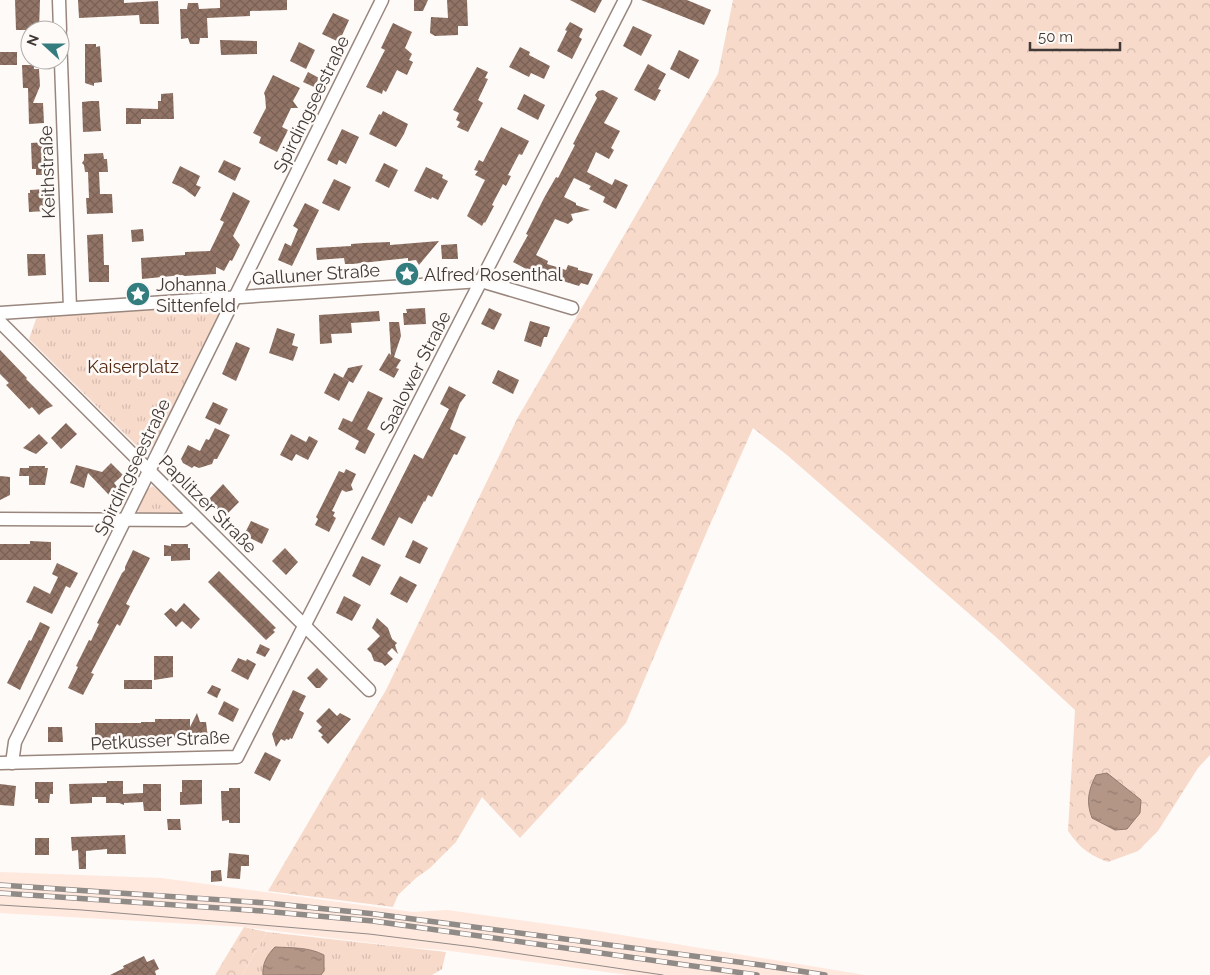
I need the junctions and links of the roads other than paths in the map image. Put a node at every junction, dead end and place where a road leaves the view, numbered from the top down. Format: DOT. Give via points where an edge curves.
graph roads {
  1 [pos="59,0"];
  2 [pos="382,0"];
  3 [pos="625,0"];
  4 [pos="60,20"];
  5 [pos="61,70"];
  6 [pos="481,281"];
  7 [pos="234,298"];
  8 [pos="70,308"];
  9 [pos="572,308"];
  10 [pos="0,312"];
  11 [pos="0,322"];
  12 [pos="149,470"];
  13 [pos="192,514"];
  14 [pos="0,519"];
  15 [pos="125,520"];
  16 [pos="304,626"];
  17 [pos="369,690"];
  18 [pos="6,763"];
  1 -- 4 [label="street"];
  2 -- 7 [label="street, Spirdingseestraße"];
  3 -- 6 [label="street, Saalower Straße"];
  5 -- 8 [label="street, Keithstraße"];
  6 -- 7 [label="street, Galluner Straße"];
  6 -- 9 [label="street, Galluner Straße"];
  6 -- 16 [label="street, Saalower Straße"];
  7 -- 8 [label="street, Galluner Straße"];
  7 -- 12 [label="street, Spirdingseestraße"];
  8 -- 10 [label="street, Galluner Straße"];
  11 -- 12 [label="street, Paplitzer Straße"];
  12 -- 13 [label="street, Paplitzer Straße"];
  12 -- 15 [label="street, Spirdingseestraße"];
  13 -- 15 [label="street" via="184,520"];
  13 -- 16 [label="street, Paplitzer Straße"];
  14 -- 15 [label="street"];
  15 -- 18 [label="street, Spirdingseestraße"];
  16 -- 17 [label="street, Paplitzer Straße"];
  16 -- 18 [label="street, Petkusser Straße" via="237,757"];
}
